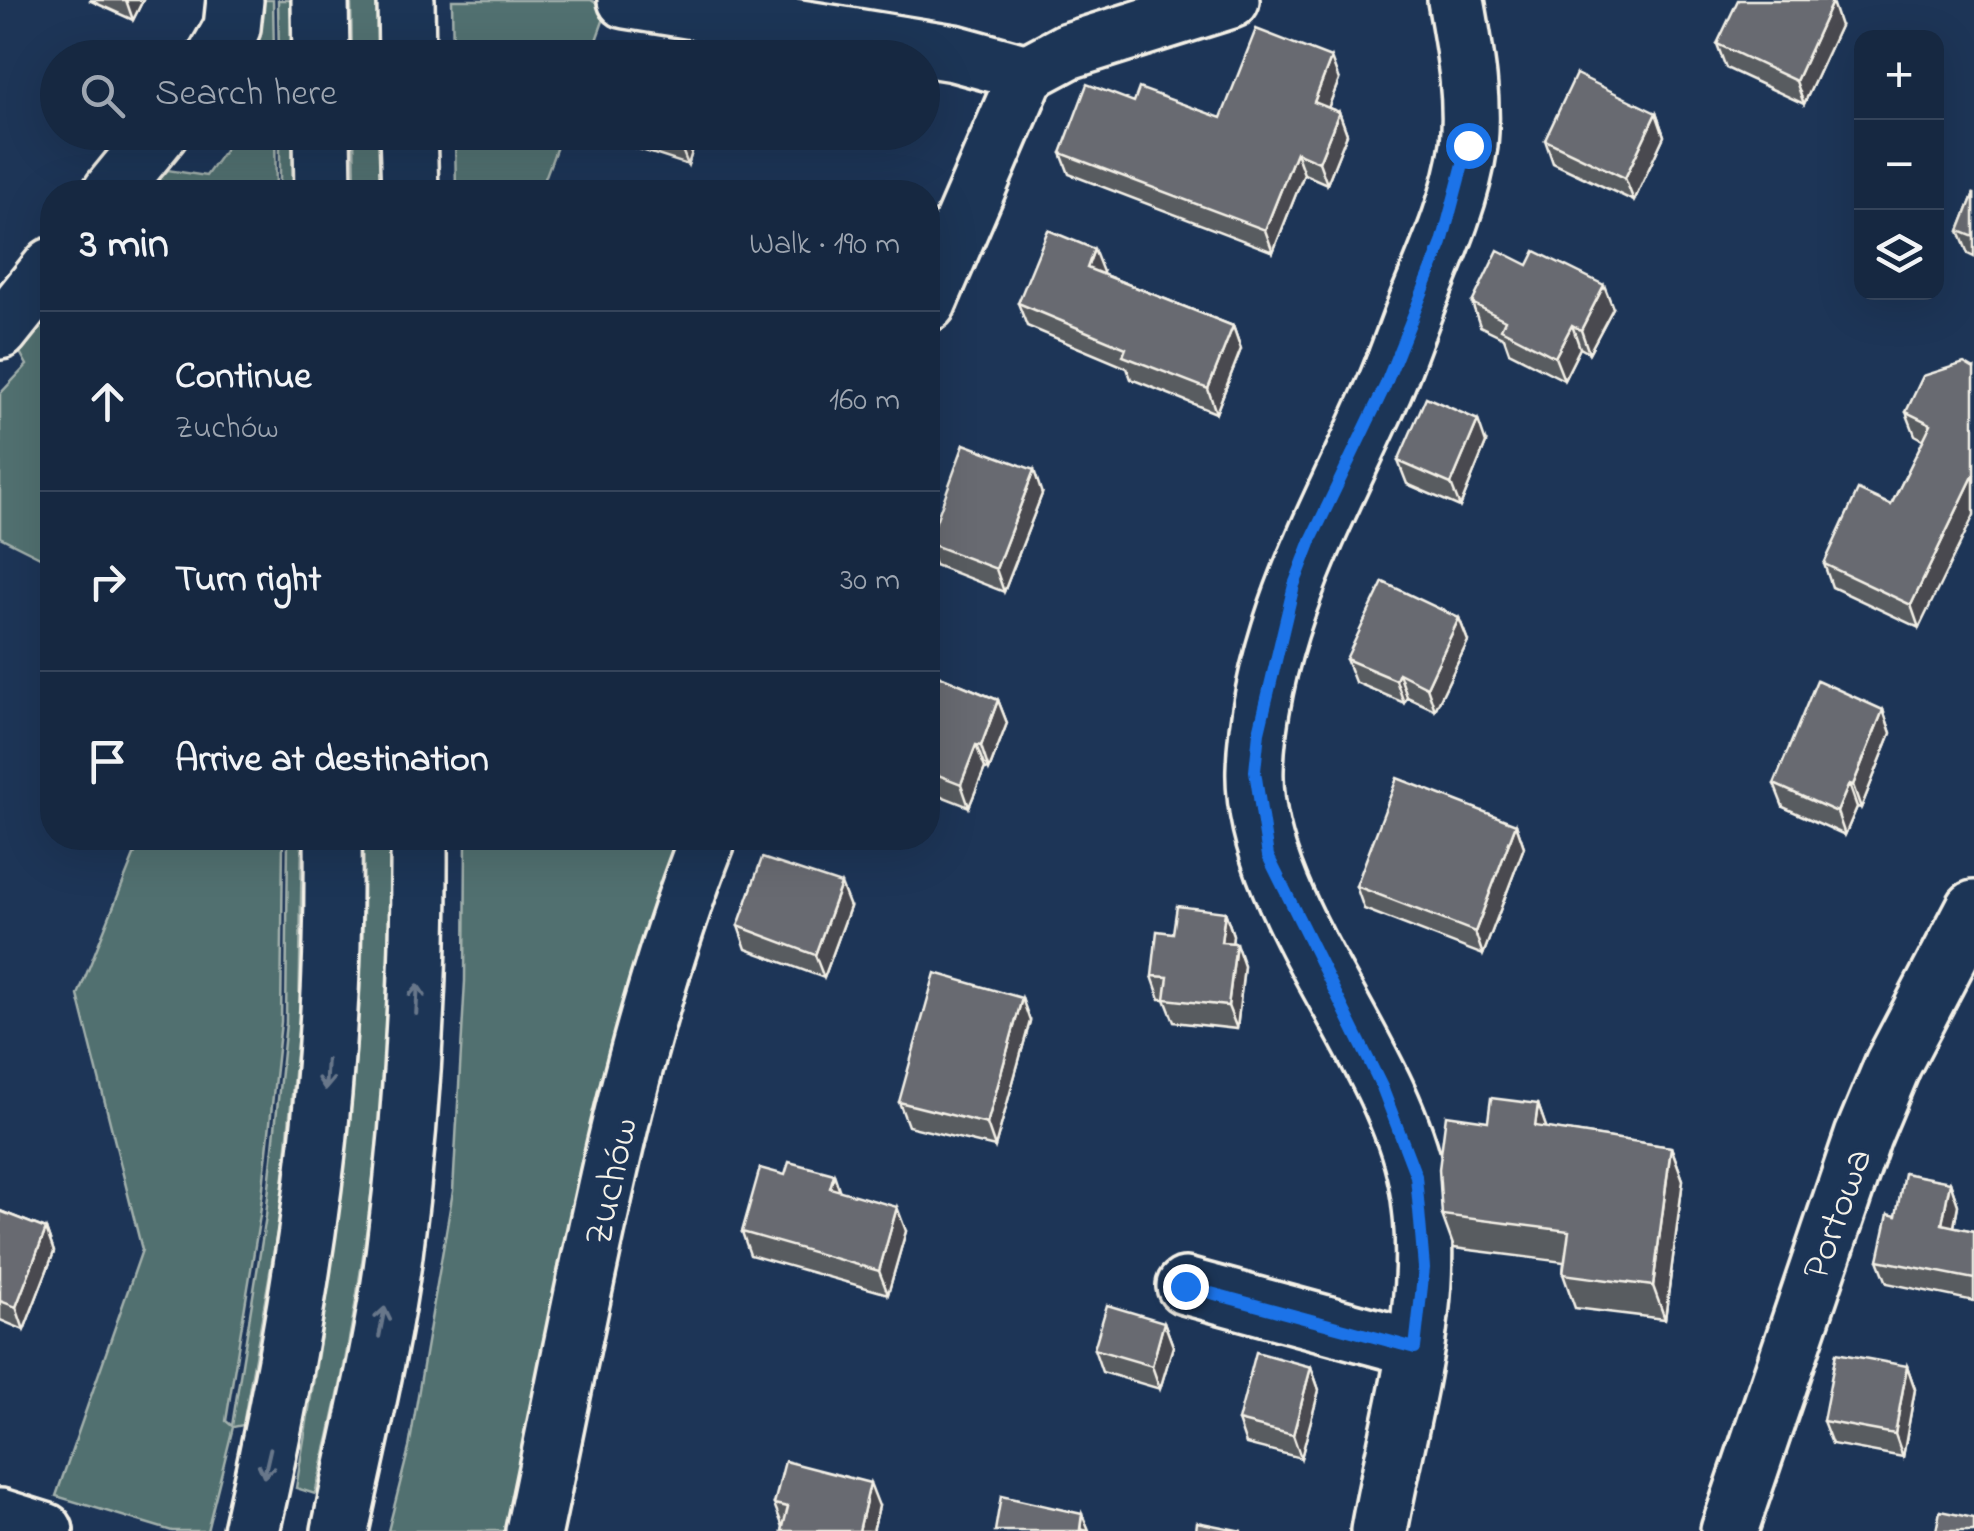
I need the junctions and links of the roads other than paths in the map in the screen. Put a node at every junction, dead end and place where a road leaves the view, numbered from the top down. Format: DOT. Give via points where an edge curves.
graph roads {
  1 [pos="235,0"];
  2 [pos="320,0"];
  3 [pos="406,0"];
  4 [pos="626,0"];
  5 [pos="1231,0"];
  6 [pos="1456,0"];
  7 [pos="226,40"];
  8 [pos="321,40"];
  9 [pos="407,40"];
  10 [pos="874,40"];
  11 [pos="940,51"];
  12 [pos="1027,73"];
  13 [pos="146,150"];
  14 [pos="322,150"];
  15 [pos="409,150"];
  16 [pos="122,180"];
  17 [pos="323,180"];
  18 [pos="410,180"];
  19 [pos="940,275"];
  20 [pos="40,281"];
  21 [pos="0,331"];
  22 [pos="333,850"];
  23 [pos="419,850"];
  24 [pos="703,850"];
  25 [pos="1974,908"];
  26 [pos="1185,1286"];
  27 [pos="1415,1348"];
  28 [pos="0,1517"];
  29 [pos="45,1531"];
  30 [pos="251,1531"];
  31 [pos="340,1531"];
  32 [pos="534,1531"];
  33 [pos="1379,1531"];
  34 [pos="1729,1531"];
  1 -- 7 [label="street"];
  2 -- 8 [label="street"];
  3 -- 9 [label="street"];
  4 -- 10 [label="street"];
  5 -- 12 [label="street" via="1068,51"];
  6 -- 27 [label="street" via="1470,105 1458,190 1385,386 1294,585 1255,771 1268,856 1382,1087 1416,1176 1424,1268"];
  11 -- 12 [label="street"];
  12 -- 19 [label="street"];
  13 -- 16 [label="street"];
  14 -- 17 [label="street"];
  15 -- 18 [label="street"];
  20 -- 21 [label="street"];
  22 -- 30 [label="street, one-way" via="324,1094 309,1242"];
  31 -- 23 [label="street, one-way" via="394,1258 412,1095"];
  24 -- 32 [label="street, Zuchów" via="630,1075"];
  25 -- 34 [label="street, Portowa" via="1863,1136"];
  26 -- 27 [label="street"];
  27 -- 33 [label="street"];
  28 -- 29 [label="street"];
}
